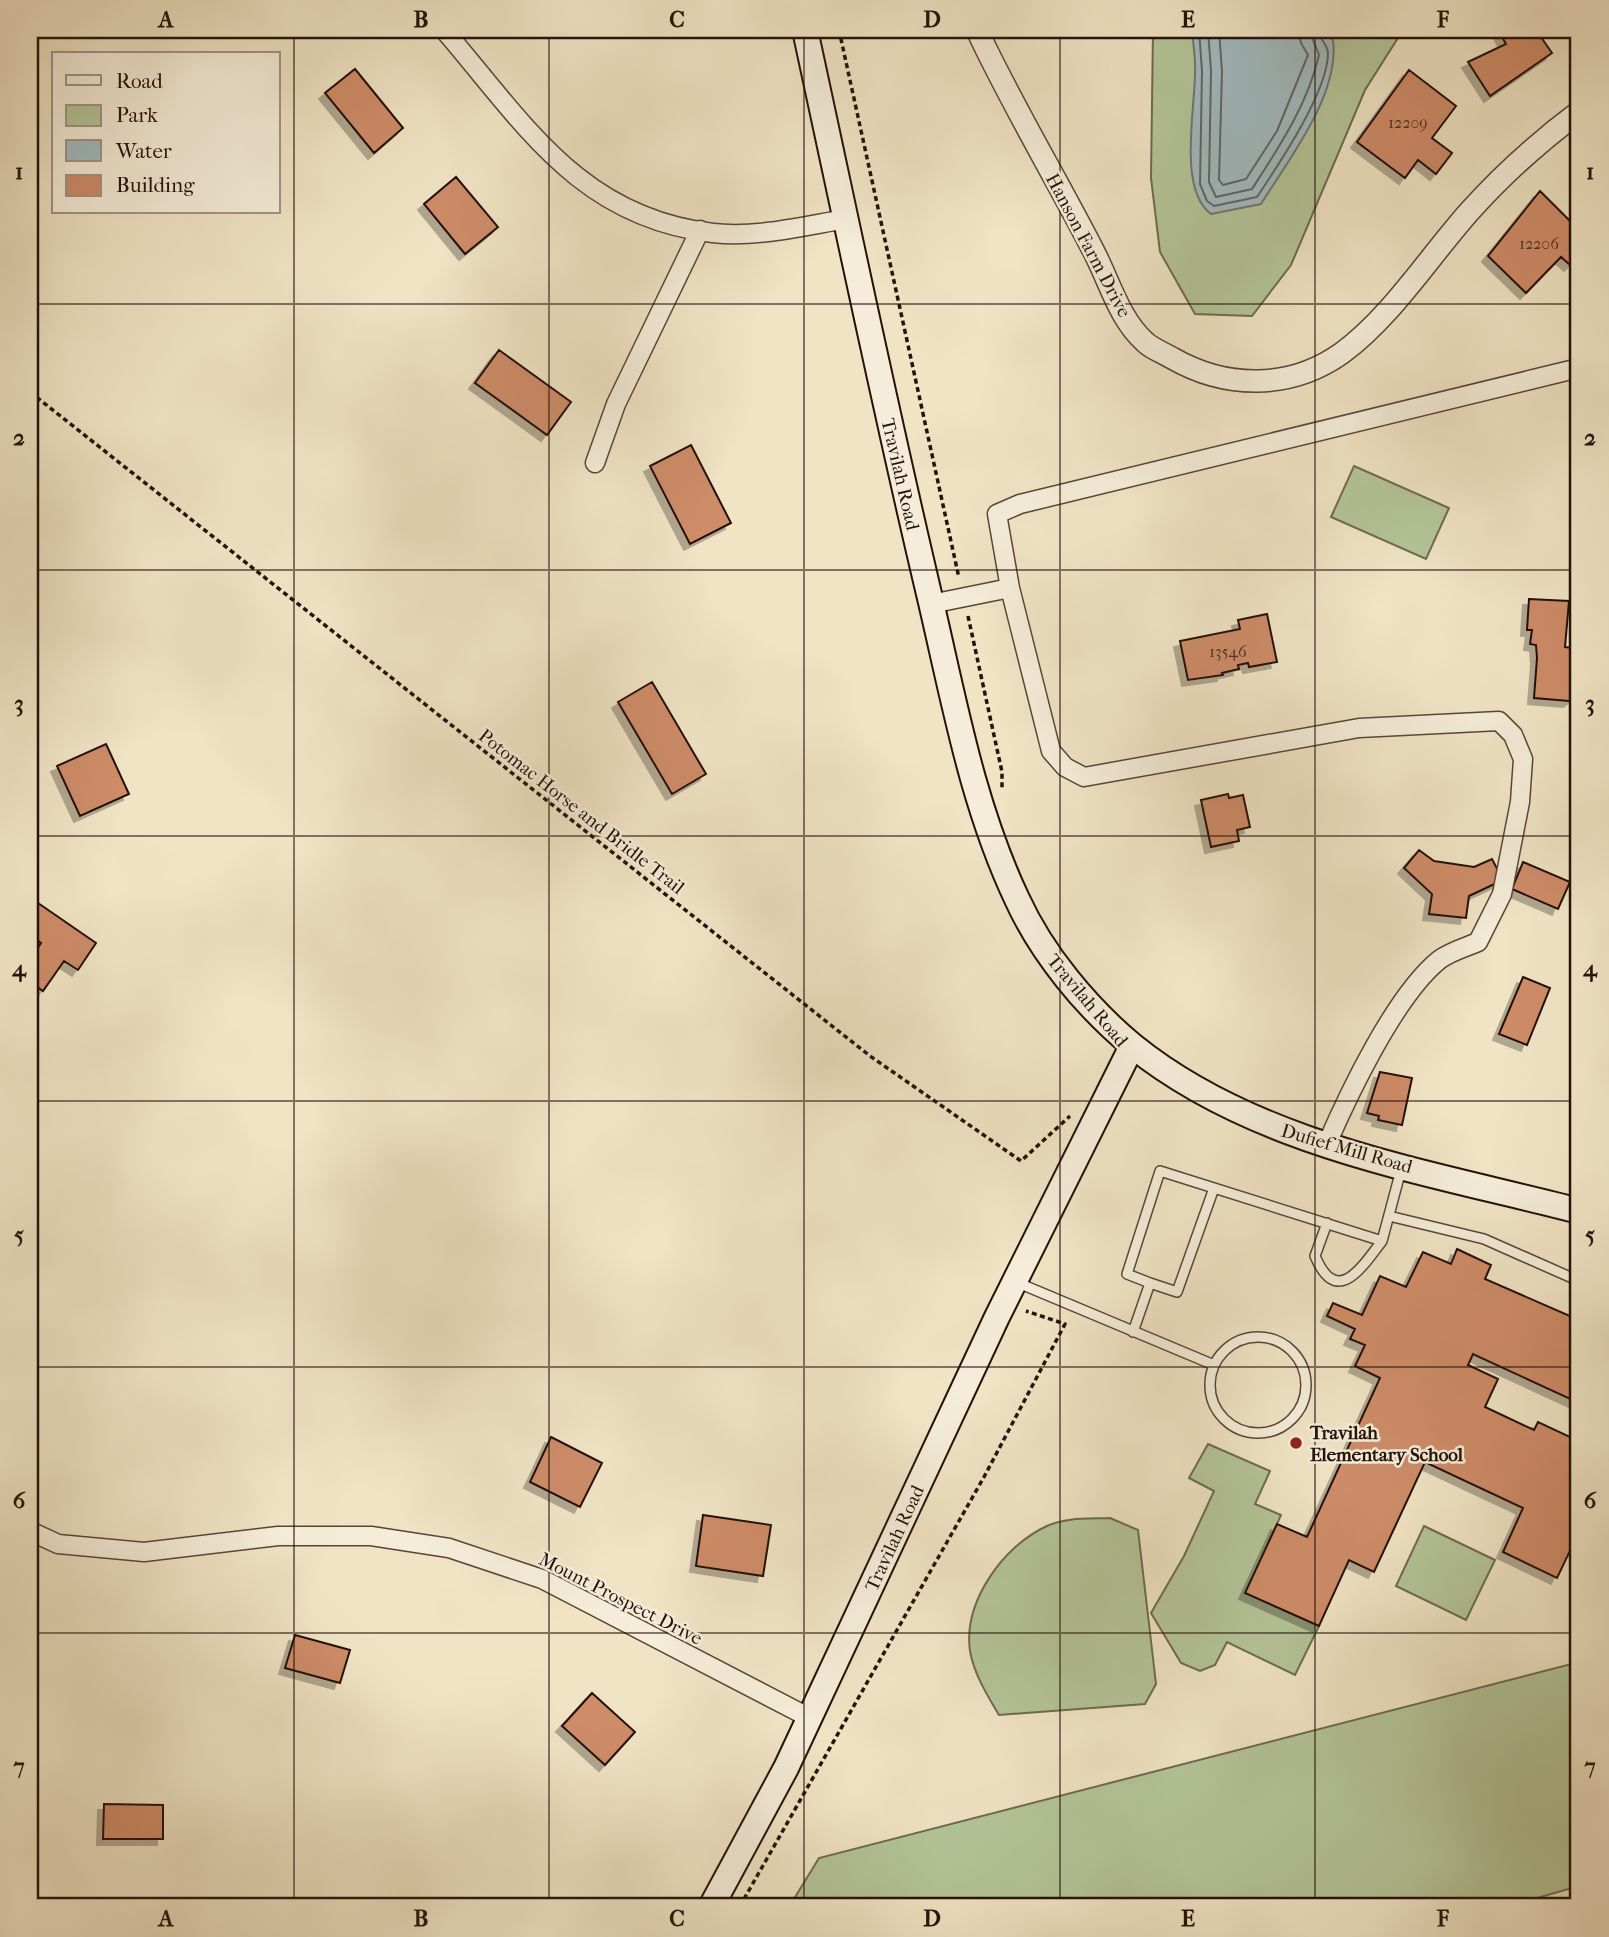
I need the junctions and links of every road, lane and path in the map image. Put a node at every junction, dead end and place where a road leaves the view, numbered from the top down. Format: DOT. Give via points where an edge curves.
graph roads {
  1 [pos="444,30"];
  2 [pos="805,30"];
  3 [pos="839,30"];
  4 [pos="977,30"];
  5 [pos="1579,112"];
  6 [pos="846,219"];
  7 [pos="699,230"];
  8 [pos="1579,368"];
  9 [pos="30,392"];
  10 [pos="595,463"];
  11 [pos="1010,588"];
  12 [pos="963,597"];
  13 [pos="931,604"];
  14 [pos="1002,794"];
  15 [pos="1132,1046"];
  16 [pos="1079,1108"];
  17 [pos="1326,1146"];
  18 [pos="1403,1165"];
  19 [pos="1214,1188"];
  20 [pos="1579,1211"];
  21 [pos="1389,1216"];
  22 [pos="1327,1223"];
  23 [pos="1382,1241"];
  24 [pos="1579,1281"];
  25 [pos="1150,1283"];
  26 [pos="1025,1286"];
  27 [pos="1133,1332"];
  28 [pos="1214,1365"];
  29 [pos="30,1531"];
  30 [pos="810,1718"];
  31 [pos="711,1907"];
  32 [pos="739,1907"];
  1 -- 7 [label="street" via="560,166 610,202 648,220"];
  2 -- 6 [label="main road, Travilah Road"];
  3 -- 12 [label="path"];
  4 -- 5 [label="street, Hanson Farm Drive" via="1121,310 1145,342 1211,376 1240,381 1264,382 1300,374 1341,353 1393,304 1470,211"];
  6 -- 7 [label="street" via="763,232"];
  6 -- 13 [label="main road, Travilah Road"];
  7 -- 10 [label="street" via="616,404"];
  8 -- 11 [label="street" via="1020,504 997,514"];
  9 -- 16 [label="path, Potomac Horse and Bridle Trail" via="870,1056 1021,1161"];
  11 -- 12 [label="street"];
  11 -- 17 [label="street" via="1051,751 1065,767 1084,777 1359,728 1499,720 1513,735 1523,759 1518,814 1502,894 1478,942 1441,957 1423,974 1381,1039"];
  12 -- 13 [label="street"];
  12 -- 14 [label="path" via="1002,772"];
  13 -- 15 [label="main road, Travilah Road" via="984,822 1018,903 1048,953"];
  15 -- 17 [label="main road, Dufief Mill Road" via="1188,1085 1278,1129"];
  15 -- 26 [label="main road, Travilah Road"];
  17 -- 18 [label="main road, Dufief Mill Road"];
  18 -- 20 [label="main road, Dufief Mill Road"];
  18 -- 21 [label="lane"];
  19 -- 22 [label="lane"];
  19 -- 25 [label="lane" via="1177,1292"];
  19 -- 25 [label="lane" via="1160,1171 1126,1274"];
  21 -- 23 [label="lane"];
  21 -- 24 [label="lane" via="1484,1239"];
  22 -- 23 [label="lane"];
  22 -- 23 [label="lane" via="1315,1256 1322,1273 1336,1280 1349,1280 1359,1273"];
  25 -- 27 [label="lane"];
  26 -- 27 [label="lane"];
  26 -- 30 [label="main road, Travilah Road"];
  26 -- 32 [label="path" via="1025,1310 1065,1324 990,1466"];
  27 -- 28 [label="lane"];
  28 -- 28 [label="lane" via="1211,1397 1218,1414 1233,1427 1252,1434 1271,1433 1289,1423 1301,1408 1307,1390 1304,1370 1295,1353 1280,1341 1243,1339 1227,1348"];
  29 -- 30 [label="street, Mount Prospect Drive" via="58,1544 144,1552 278,1536 370,1536 449,1548 542,1578"];
  30 -- 31 [label="main road, Travilah Road"];
}
